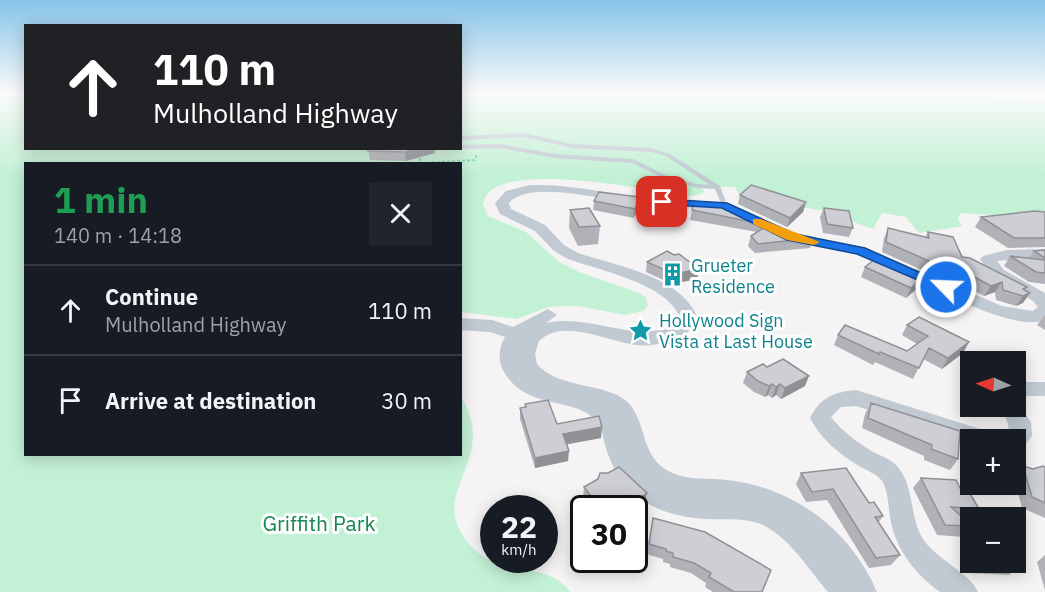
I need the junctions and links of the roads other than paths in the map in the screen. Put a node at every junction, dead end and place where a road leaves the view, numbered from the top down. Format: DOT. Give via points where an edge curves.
graph roads {
  1 [pos="462,138"];
  2 [pos="462,147"];
  3 [pos="718,187"];
  4 [pos="724,205"];
  5 [pos="1045,253"];
  6 [pos="1027,287"];
  7 [pos="1045,289"];
  8 [pos="1045,304"];
  9 [pos="1045,310"];
  10 [pos="548,315"];
  11 [pos="462,324"];
  12 [pos="515,334"];
  13 [pos="1026,389"];
  14 [pos="1045,389"];
  15 [pos="960,431"];
  16 [pos="847,592"];
  17 [pos="862,592"];
  18 [pos="964,592"];
  1 -- 3 [label="lane" via="524,135 572,146 651,150 668,155"];
  2 -- 3 [label="lane" via="496,146 555,156 633,161 667,178"];
  3 -- 4 [label="lane"];
  4 -- 9 [label="street" via="800,240 867,253 998,311 1036,317"];
  4 -- 17 [label="street" via="644,201 553,189 529,189 508,195 502,203 505,211 540,228 565,252 666,288 684,306 688,316 681,330 650,339 555,326 535,334 525,358 530,370 546,382 604,397 619,406 626,415 639,458 664,481 678,487 753,495 779,504 809,523 838,550"];
  5 -- 6 [label="street" via="988,259 995,271"];
  6 -- 7 [label="street"];
  6 -- 8 [label="street"];
  10 -- 12 [label="street"];
  11 -- 12 [label="street" via="492,326"];
  12 -- 16 [label="street" via="509,353 515,373 540,393 601,412 614,431 627,470 649,492 679,506 742,509 771,517 799,538"];
  13 -- 14 [label="street"];
  15 -- 18 [label="street" via="856,398 835,399 825,406 820,417 845,445 888,472 913,549 937,575"];
}
